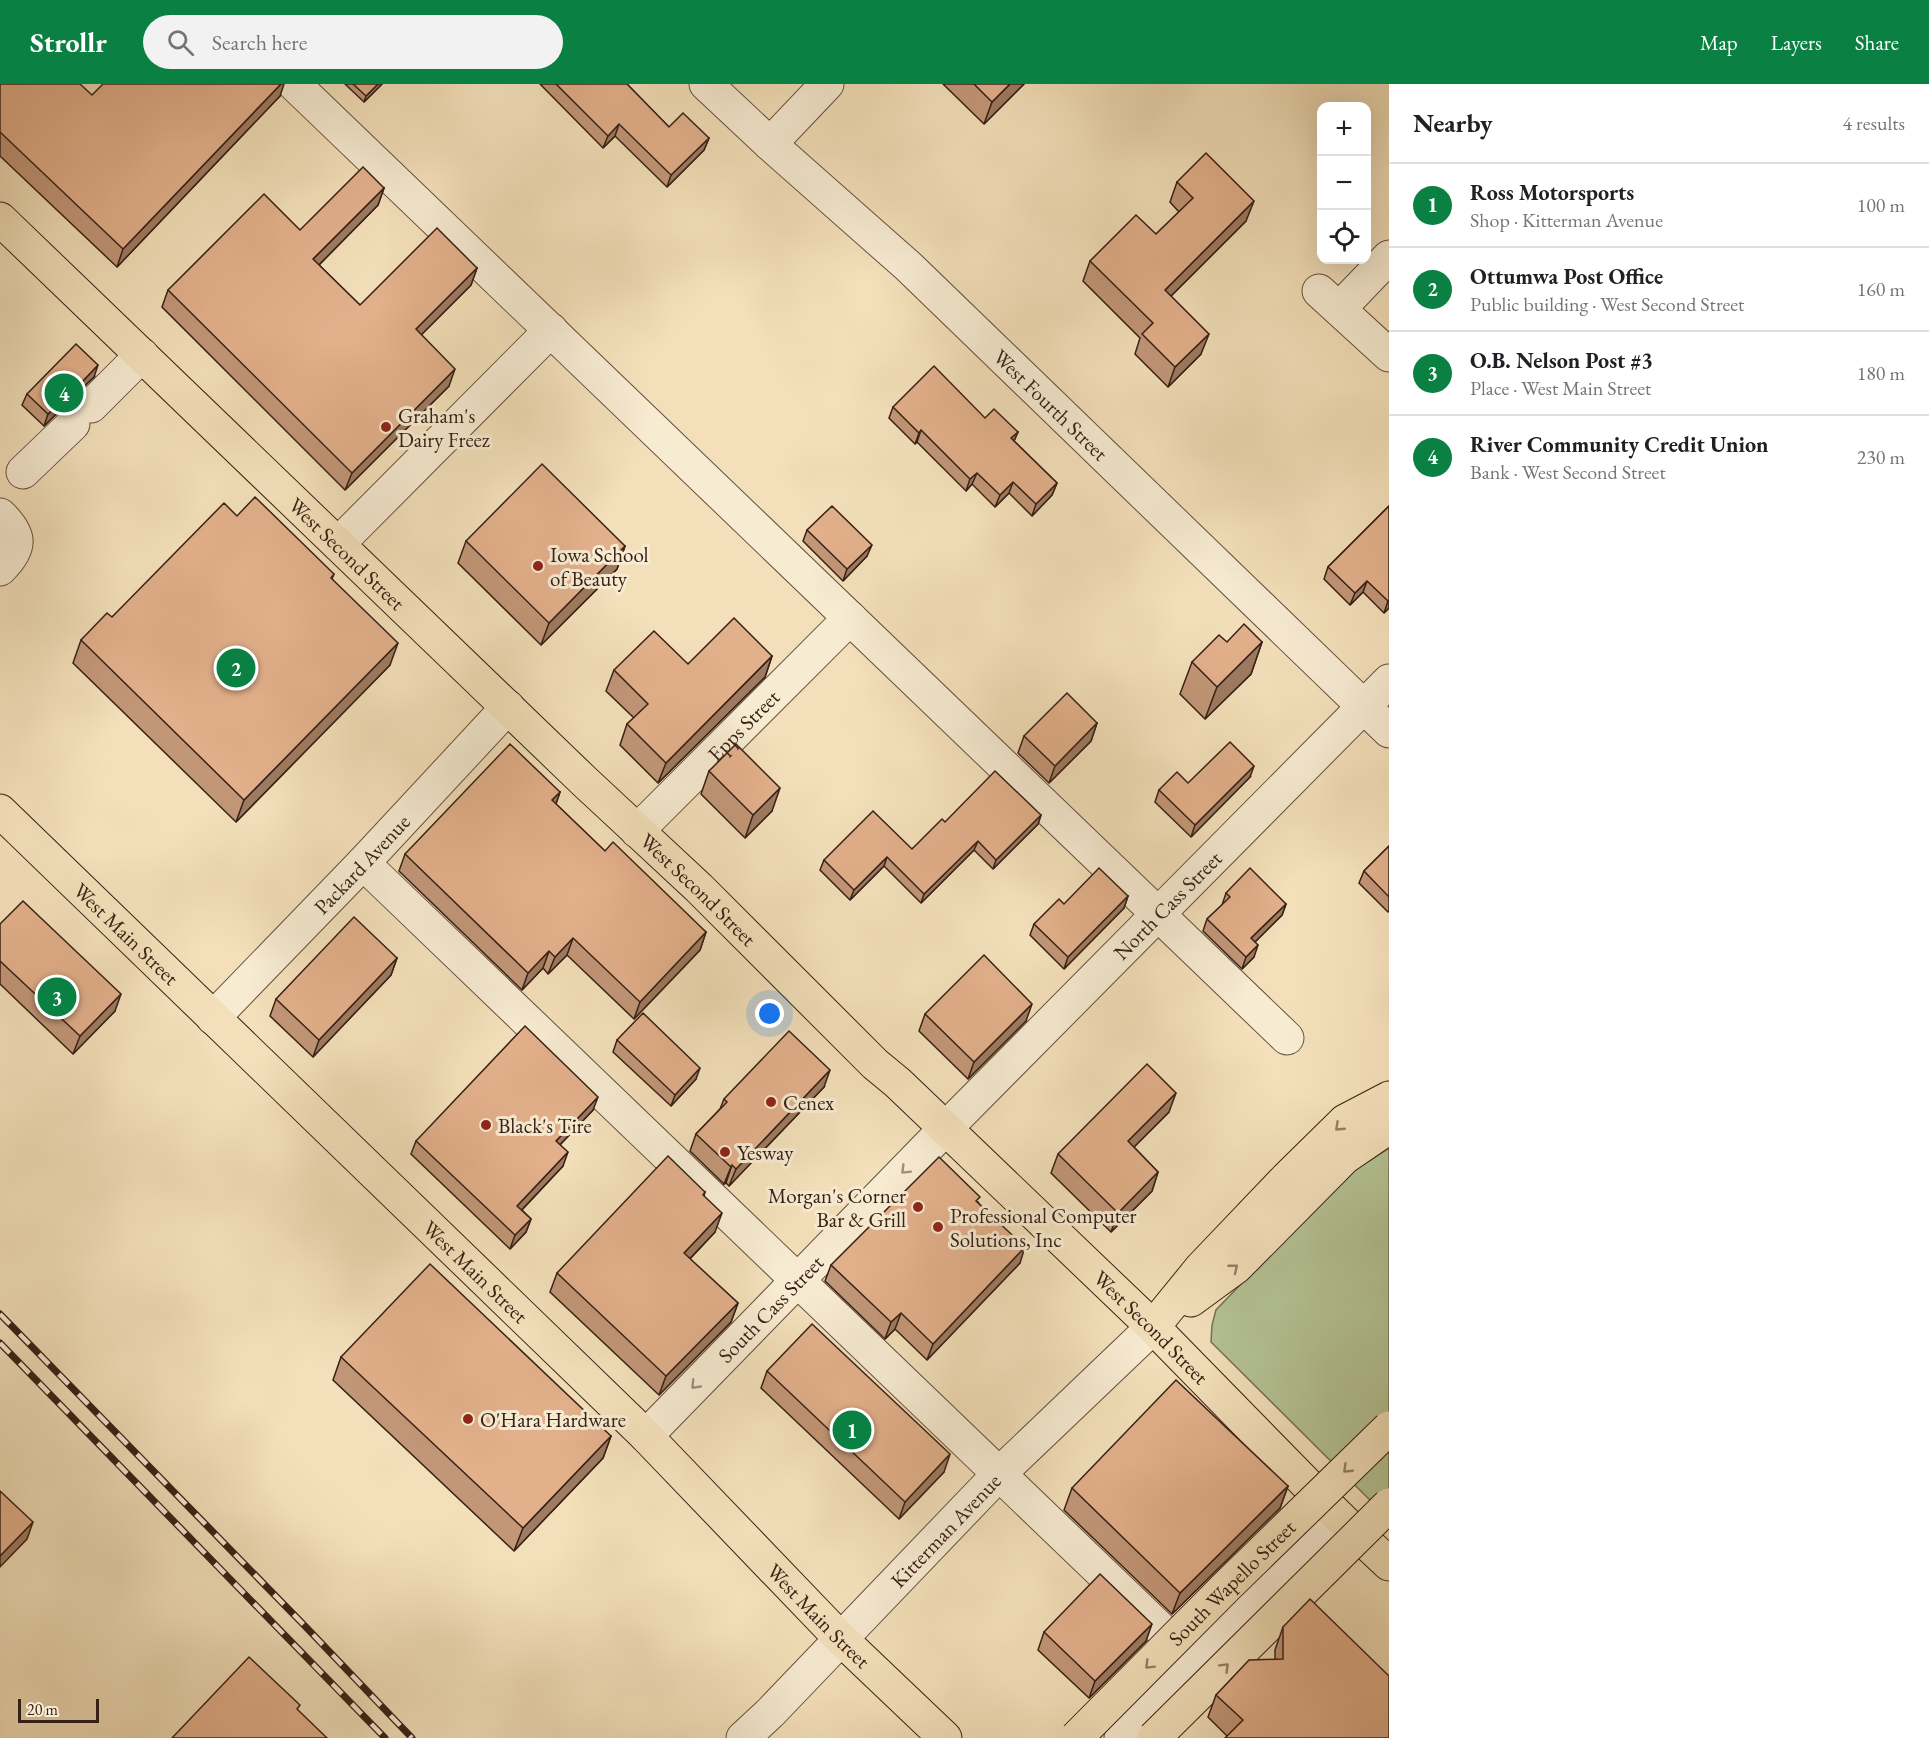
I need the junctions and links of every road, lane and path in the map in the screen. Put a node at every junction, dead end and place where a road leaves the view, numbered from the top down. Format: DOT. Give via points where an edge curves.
graph roads {
  1 [pos="294,84"];
  2 [pos="706,84"];
  3 [pos="827,84"];
  4 [pos="770,144"];
  5 [pos="0,219"];
  6 [pos="1389,257"];
  7 [pos="550,330"];
  8 [pos="142,355"];
  9 [pos="1389,355"];
  10 [pos="23,472"];
  11 [pos="0,516"];
  12 [pos="338,544"];
  13 [pos="0,569"];
  14 [pos="850,618"];
  15 [pos="1389,681"];
  16 [pos="507,707"];
  17 [pos="1364,707"];
  18 [pos="1389,731"];
  19 [pos="0,811"];
  20 [pos="637,831"];
  21 [pos="363,863"];
  22 [pos="1158,914"];
  23 [pos="213,1018"];
  24 [pos="1287,1038"];
  25 [pos="1389,1098"];
  26 [pos="1389,1127"];
  27 [pos="946,1128"];
  28 [pos="797,1280"];
  29 [pos="1153,1328"];
  30 [pos="1389,1428"];
  31 [pos="646,1436"];
  32 [pos="999,1474"];
  33 [pos="1389,1505"];
  34 [pos="1340,1518"];
  35 [pos="1389,1564"];
  36 [pos="840,1638"];
  37 [pos="1196,1663"];
  38 [pos="743,1738"];
  39 [pos="945,1738"];
  40 [pos="1076,1738"];
  41 [pos="1121,1738"];
  42 [pos="1154,1738"];
  1 -- 7 [label="street"];
  2 -- 4 [label="street, West Fourth Street"];
  3 -- 4 [label="street"];
  4 -- 17 [label="street, West Fourth Street" via="908,266"];
  5 -- 8 [label="main road, West Second Street"];
  6 -- 9 [label="street" via="1329,300"];
  7 -- 12 [label="street"];
  7 -- 14 [label="street"];
  8 -- 10 [label="street"];
  8 -- 12 [label="main road, West Second Street"];
  11 -- 13 [label="street" via="13,529 16,545 10,560"];
  12 -- 16 [label="main road, West Second Street"];
  14 -- 20 [label="street, Epps Street"];
  14 -- 22 [label="street"];
  15 -- 17 [label="street, North Cass Street"];
  16 -- 20 [label="main road, West Second Street"];
  16 -- 21 [label="street, Packard Avenue"];
  17 -- 18 [label="street, West Fourth Street"];
  17 -- 22 [label="street, North Cass Street"];
  19 -- 23 [label="main road, West Main Street"];
  20 -- 27 [label="main road, West Second Street" via="875,1064"];
  21 -- 23 [label="street, Packard Avenue"];
  21 -- 28 [label="street"];
  22 -- 24 [label="street"];
  22 -- 27 [label="street, North Cass Street"];
  23 -- 31 [label="main road, West Main Street"];
  25 -- 29 [label="main road, one-way" via="1336,1129 1201,1268"];
  29 -- 26 [label="main road, one-way" via="1236,1267 1345,1157"];
  27 -- 28 [label="street, South Cass Street, one-way"];
  27 -- 29 [label="main road, West Second Street"];
  28 -- 31 [label="street, South Cass Street, one-way"];
  28 -- 32 [label="street"];
  29 -- 32 [label="street, Kitterman Avenue"];
  29 -- 34 [label="main road, West Second Street"];
  30 -- 40 [label="main road, South Wapello Street, one-way, bridge"];
  31 -- 36 [label="main road, West Main Street"];
  32 -- 36 [label="street, Kitterman Avenue"];
  32 -- 37 [label="street"];
  42 -- 33 [label="main road, one-way, bridge"];
  34 -- 35 [label="main road, West Second Street"];
  34 -- 37 [label="street, South Wapello Street"];
  36 -- 38 [label="street, Kitterman Avenue"];
  36 -- 39 [label="main road, West Main Street"];
  37 -- 41 [label="street, South Wapello Street"];
}
